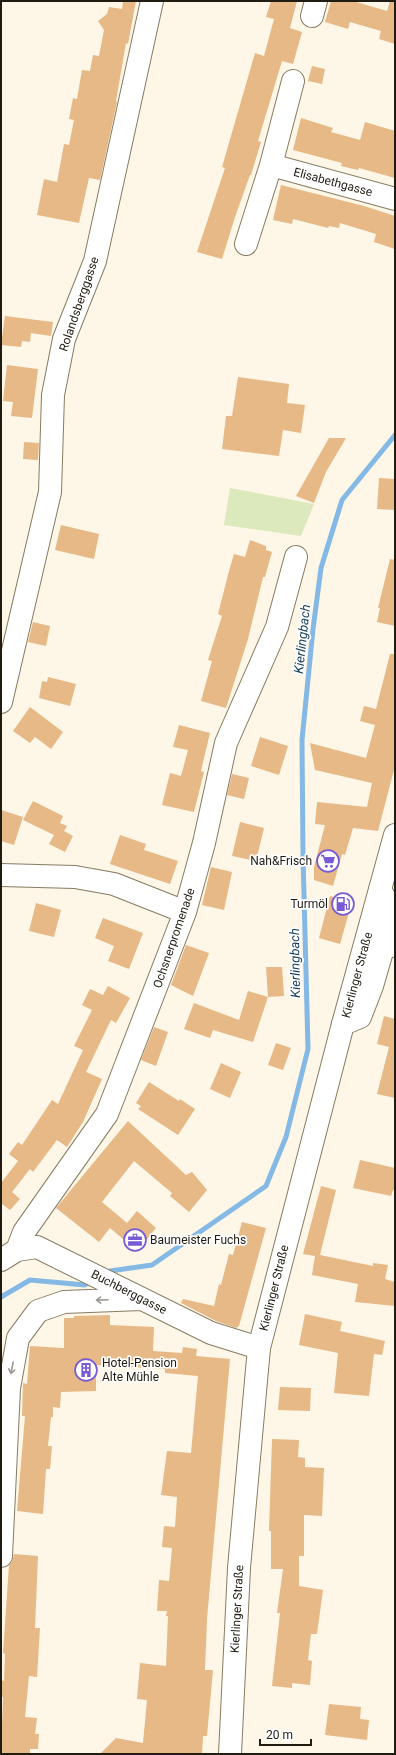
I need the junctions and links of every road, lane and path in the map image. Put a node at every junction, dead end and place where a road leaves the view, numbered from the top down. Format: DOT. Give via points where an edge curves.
graph roads {
  1 [pos="152,1"];
  2 [pos="293,81"];
  3 [pos="271,165"];
  4 [pos="395,199"];
  5 [pos="246,244"];
  6 [pos="296,557"];
  7 [pos="1,702"];
  8 [pos="395,835"];
  9 [pos="1,875"];
  10 [pos="380,890"];
  11 [pos="185,912"];
  12 [pos="389,947"];
  13 [pos="343,1024"];
  14 [pos="9,1255"];
  15 [pos="141,1299"];
  16 [pos="259,1348"];
  17 [pos="1,1556"];
  18 [pos="230,1754"];
  1 -- 7 [label="street, Rolandsberggasse" via="95,261 64,339 53,395 50,492"];
  2 -- 3 [label="street"];
  3 -- 4 [label="street, Elisabethgasse"];
  3 -- 5 [label="street"];
  6 -- 11 [label="street, Ochsnerpromenade" via="277,627 226,743 204,843"];
  8 -- 10 [label="street, Kierlinger Straße"];
  9 -- 11 [label="street" via="75,877 114,884"];
  10 -- 12 [label="street" via="389,905"];
  10 -- 13 [label="street, Kierlinger Straße"];
  11 -- 14 [label="street, Ochsnerpromenade" via="108,1114"];
  12 -- 13 [label="street" via="360,1017"];
  13 -- 16 [label="street, Kierlinger Straße"];
  14 -- 15 [label="street, Buchberggasse" via="37,1247"];
  15 -- 16 [label="street, Buchberggasse" via="211,1333"];
  15 -- 17 [label="street, one-way" via="64,1302 38,1311 18,1338 8,1388"];
  16 -- 18 [label="street, Kierlinger Straße" via="239,1568"];
}
